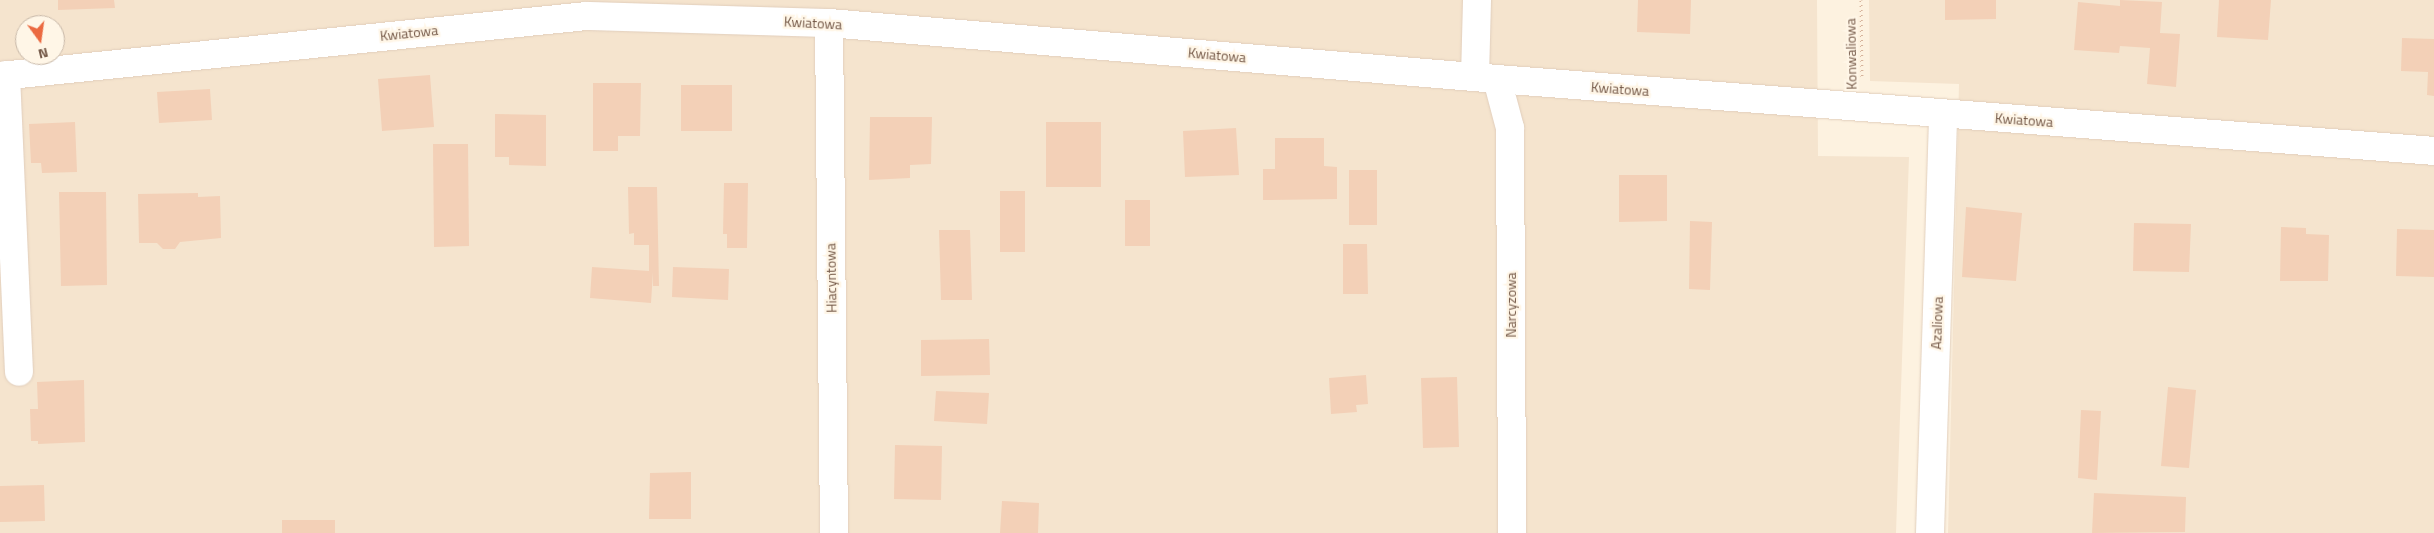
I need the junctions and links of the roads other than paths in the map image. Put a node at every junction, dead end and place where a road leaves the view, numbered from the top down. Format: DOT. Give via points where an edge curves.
graph roads {
  1 [pos="1477,0"];
  2 [pos="829,23"];
  3 [pos="3,75"];
  4 [pos="1486,78"];
  5 [pos="1944,114"];
  6 [pos="2434,151"];
  7 [pos="19,372"];
  8 [pos="834,533"];
  9 [pos="1512,533"];
  10 [pos="1930,533"];
  1 -- 4 [label="street, Narcyzowa"];
  2 -- 3 [label="street, Kwiatowa" via="587,16"];
  2 -- 4 [label="street, Kwiatowa"];
  2 -- 8 [label="street, Hiacyntowa"];
  3 -- 7 [label="street"];
  4 -- 5 [label="street, Kwiatowa"];
  4 -- 9 [label="street, Narcyzowa" via="1510,128"];
  5 -- 6 [label="street, Kwiatowa"];
  5 -- 10 [label="street, Azaliowa"];
}
